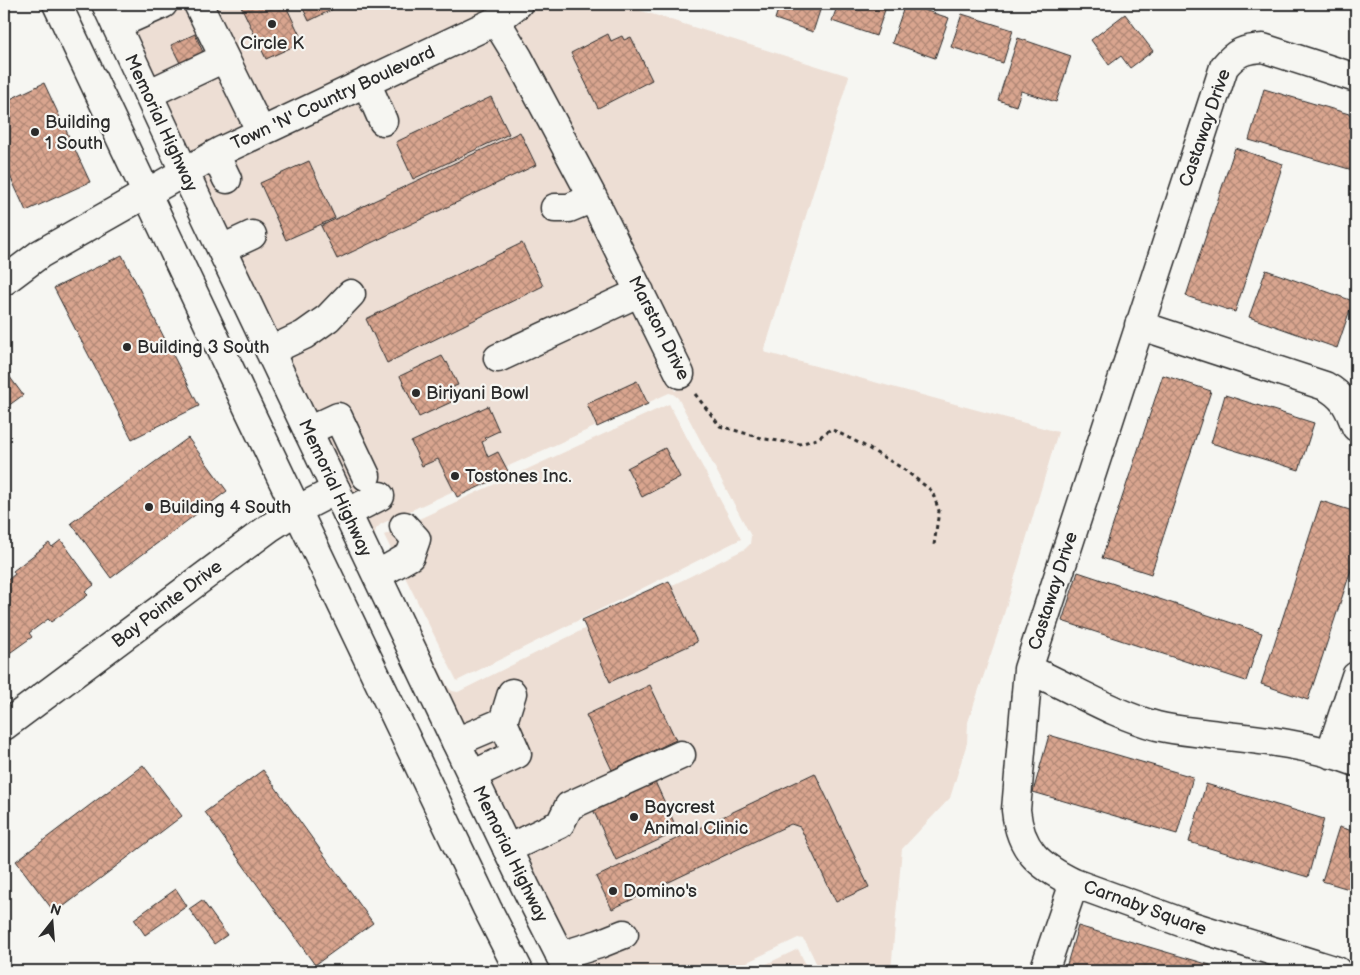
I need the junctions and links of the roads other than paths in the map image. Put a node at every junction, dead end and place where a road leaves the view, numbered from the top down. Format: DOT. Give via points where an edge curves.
graph roads {
  1 [pos="57,4"];
  2 [pos="163,4"];
  3 [pos="198,4"];
  4 [pos="518,4"];
  5 [pos="111,14"];
  6 [pos="496,21"];
  7 [pos="224,58"];
  8 [pos="1356,78"];
  9 [pos="366,82"];
  10 [pos="148,94"];
  11 [pos="383,121"];
  12 [pos="261,132"];
  13 [pos="215,154"];
  14 [pos="184,171"];
  15 [pos="227,179"];
  16 [pos="147,193"];
  17 [pos="593,198"];
  18 [pos="555,208"];
  19 [pos="252,235"];
  20 [pos="222,249"];
  21 [pos="4,281"];
  22 [pos="640,292"];
  23 [pos="351,294"];
  24 [pos="1140,325"];
  25 [pos="270,351"];
  26 [pos="498,358"];
  27 [pos="680,374"];
  28 [pos="1356,427"];
  29 [pos="308,431"];
  30 [pos="342,502"];
  31 [pos="297,510"];
  32 [pos="404,526"];
  33 [pos="377,575"];
  34 [pos="1028,669"];
  35 [pos="1356,676"];
  36 [pos="512,693"];
  37 [pos="504,722"];
  38 [pos="4,726"];
  39 [pos="456,742"];
  40 [pos="1330,754"];
  41 [pos="682,755"];
  42 [pos="1356,762"];
  43 [pos="472,775"];
  44 [pos="433,795"];
  45 [pos="507,849"];
  46 [pos="1074,883"];
  47 [pos="624,934"];
  48 [pos="564,964"];
  49 [pos="519,971"];
  50 [pos="1044,971"];
  51 [pos="1337,971"];
  1 -- 16 [label="street"];
  2 -- 5 [label="street"];
  3 -- 7 [label="street"];
  4 -- 6 [label="street, Town 'N' Country Boulevard"];
  5 -- 10 [label="street, Memorial Highway"];
  6 -- 9 [label="street, Town 'N' Country Boulevard"];
  6 -- 17 [label="street, Marston Drive"];
  7 -- 10 [label="street"];
  7 -- 12 [label="street"];
  8 -- 24 [label="street, Castaway Drive" via="1263,48 1250,48 1230,58 1224,67"];
  9 -- 11 [label="street"];
  9 -- 12 [label="street, Town 'N' Country Boulevard"];
  10 -- 14 [label="street, Memorial Highway"];
  12 -- 13 [label="street, Town 'N' Country Boulevard"];
  13 -- 14 [label="street, Town 'N' Country Boulevard"];
  13 -- 15 [label="street"];
  14 -- 16 [label="street, Town 'N' Country Boulevard"];
  14 -- 20 [label="street, Memorial Highway"];
  16 -- 21 [label="street, Town 'N' Country Boulevard" via="40,254"];
  16 -- 31 [label="street"];
  17 -- 18 [label="street" via="569,208"];
  17 -- 22 [label="street, Marston Drive"];
  19 -- 20 [label="street"];
  20 -- 25 [label="street, Memorial Highway"];
  22 -- 26 [label="street"];
  22 -- 27 [label="street, Marston Drive"];
  23 -- 25 [label="street" via="328,318 304,335"];
  24 -- 28 [label="street" via="1325,386 1347,404"];
  24 -- 34 [label="street, Castaway Drive"];
  25 -- 29 [label="street, Memorial Highway"];
  29 -- 30 [label="street, Memorial Highway"];
  29 -- 30 [label="street, Bay Pointe Drive" via="338,417 373,486"];
  30 -- 31 [label="street, Bay Pointe Drive"];
  30 -- 33 [label="street, Memorial Highway"];
  31 -- 38 [label="street, Bay Pointe Drive"];
  31 -- 44 [label="street"];
  32 -- 33 [label="street" via="416,539 410,556"];
  33 -- 39 [label="street, Memorial Highway"];
  34 -- 40 [label="street, Castaway Drive" via="1119,713 1158,727 1285,742"];
  34 -- 46 [label="street, Carnaby Square" via="1016,810 1018,823 1021,836 1043,866"];
  35 -- 40 [label="street"];
  36 -- 37 [label="street"];
  37 -- 39 [label="street"];
  37 -- 43 [label="street" via="517,754"];
  39 -- 43 [label="street, Memorial Highway"];
  40 -- 42 [label="street, Castaway Drive"];
  41 -- 45 [label="street" via="569,806 560,824"];
  43 -- 44 [label="street"];
  43 -- 45 [label="street, Memorial Highway"];
  44 -- 49 [label="street"];
  45 -- 48 [label="street, Memorial Highway"];
  46 -- 50 [label="street"];
  46 -- 51 [label="street, Carnaby Square" via="1189,925"];
  47 -- 48 [label="street" via="598,944"];
}
